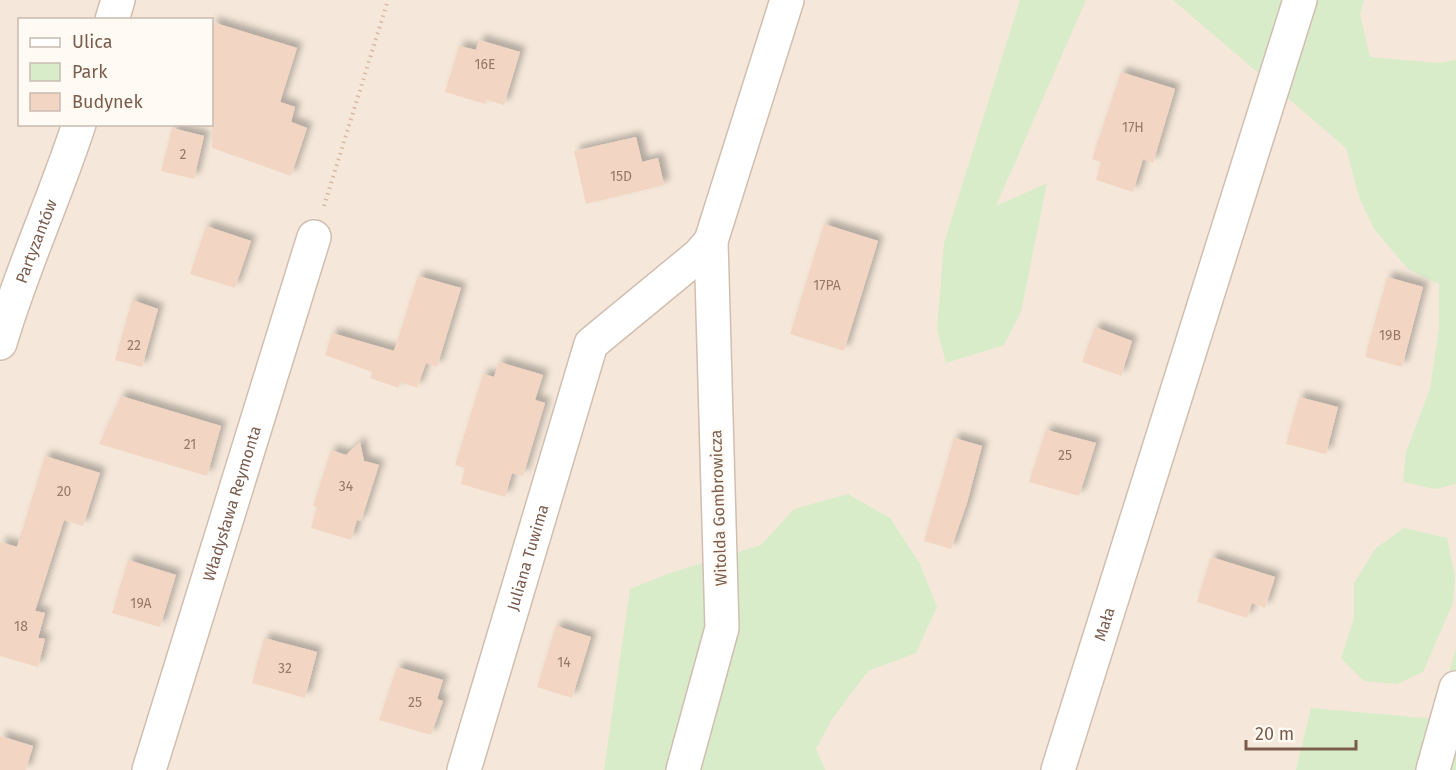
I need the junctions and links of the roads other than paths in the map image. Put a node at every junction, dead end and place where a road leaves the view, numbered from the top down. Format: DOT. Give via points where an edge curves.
graph roads {
  1 [pos="118,0"];
  2 [pos="787,0"];
  3 [pos="1300,0"];
  4 [pos="113,18"];
  5 [pos="78,126"];
  6 [pos="315,237"];
  7 [pos="711,241"];
  8 [pos="0,343"];
  9 [pos="1456,688"];
  10 [pos="1437,757"];
  11 [pos="149,770"];
  12 [pos="464,770"];
  13 [pos="683,770"];
  14 [pos="1058,770"];
  1 -- 4 [label="street"];
  2 -- 7 [label="street"];
  3 -- 14 [label="street, Mała"];
  5 -- 8 [label="street, Partyzantów" via="18,283"];
  6 -- 11 [label="street, Władysława Reymonta"];
  7 -- 12 [label="street, Juliana Tuwima" via="591,344"];
  7 -- 13 [label="street, Witolda Gombrowicza" via="722,628"];
  9 -- 10 [label="street"];
}
